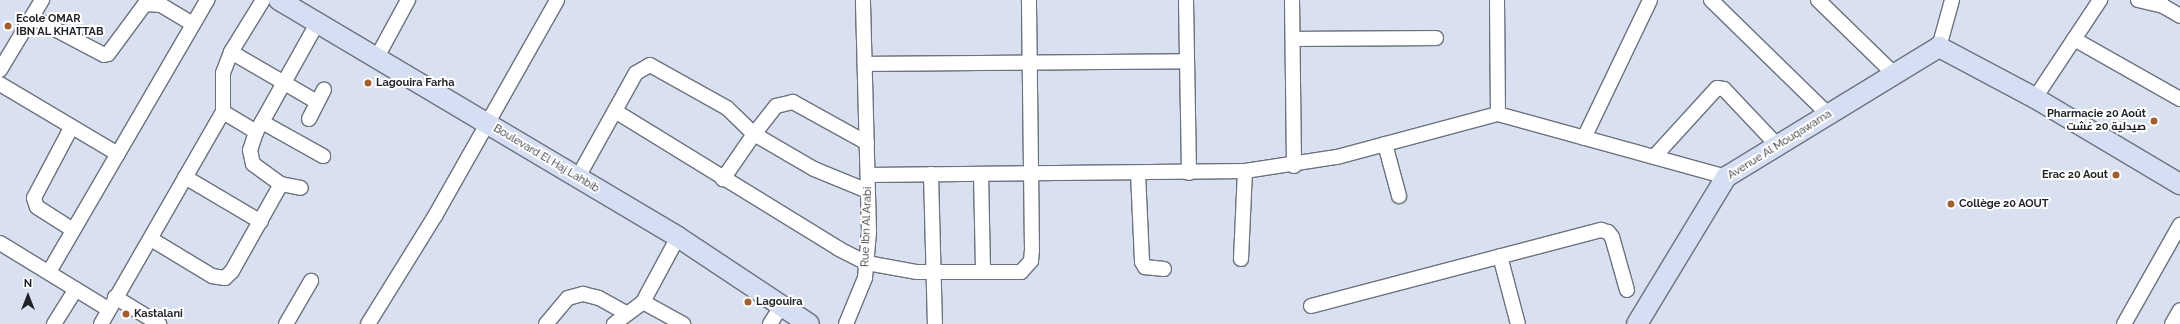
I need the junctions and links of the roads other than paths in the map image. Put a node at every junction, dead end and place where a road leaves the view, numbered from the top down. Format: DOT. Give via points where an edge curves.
graph roads {
  1 [pos="42,0"];
  2 [pos="206,0"];
  3 [pos="263,0"];
  4 [pos="279,0"];
  5 [pos="408,0"];
  6 [pos="557,0"];
  7 [pos="863,0"];
  8 [pos="1030,0"];
  9 [pos="1186,0"];
  10 [pos="1292,0"];
  11 [pos="1497,0"];
  12 [pos="1650,0"];
  13 [pos="1818,0"];
  14 [pos="1952,0"];
  15 [pos="2100,0"];
  16 [pos="2138,0"];
  17 [pos="1718,2"];
  18 [pos="2163,6"];
  19 [pos="2180,6"];
  20 [pos="2180,16"];
  21 [pos="32,17"];
  22 [pos="318,22"];
  23 [pos="193,24"];
  24 [pos="1436,38"];
  25 [pos="1293,39"];
  26 [pos="2074,39"];
  27 [pos="1939,47"];
  28 [pos="231,52"];
  29 [pos="376,59"];
  30 [pos="1186,61"];
  31 [pos="1030,63"];
  32 [pos="865,64"];
  33 [pos="0,70"];
  34 [pos="1893,72"];
  35 [pos="0,84"];
  36 [pos="283,84"];
  37 [pos="2035,98"];
  38 [pos="2180,99"];
  39 [pos="615,111"];
  40 [pos="223,112"];
  41 [pos="1498,114"];
  42 [pos="1829,115"];
  43 [pos="309,119"];
  44 [pos="487,124"];
  45 [pos="259,127"];
  46 [pos="71,128"];
  47 [pos="754,134"];
  48 [pos="1584,138"];
  49 [pos="867,143"];
  50 [pos="1385,144"];
  51 [pos="1777,145"];
  52 [pos="118,154"];
  53 [pos="323,156"];
  54 [pos="1654,157"];
  55 [pos="1294,166"];
  56 [pos="1245,171"];
  57 [pos="1189,172"];
  58 [pos="1138,173"];
  59 [pos="868,174"];
  60 [pos="931,174"];
  61 [pos="981,174"];
  62 [pos="1033,174"];
  63 [pos="578,177"];
  64 [pos="1726,177"];
  65 [pos="185,178"];
  66 [pos="724,179"];
  67 [pos="281,184"];
  68 [pos="2180,184"];
  69 [pos="301,188"];
  70 [pos="868,191"];
  71 [pos="1399,196"];
  72 [pos="261,222"];
  73 [pos="2180,225"];
  74 [pos="73,230"];
  75 [pos="678,237"];
  76 [pos="150,240"];
  77 [pos="0,243"];
  78 [pos="1500,256"];
  79 [pos="1242,259"];
  80 [pos="867,263"];
  81 [pos="1164,269"];
  82 [pos="983,271"];
  83 [pos="49,272"];
  84 [pos="935,273"];
  85 [pos="311,281"];
  86 [pos="76,289"];
  87 [pos="1627,290"];
  88 [pos="643,302"];
  89 [pos="112,303"];
  90 [pos="782,305"];
  91 [pos="1311,306"];
  92 [pos="2180,310"];
  93 [pos="626,313"];
  94 [pos="54,324"];
  95 [pos="101,324"];
  96 [pos="160,324"];
  97 [pos="286,324"];
  98 [pos="368,324"];
  99 [pos="546,324"];
  100 [pos="614,324"];
  101 [pos="683,324"];
  102 [pos="770,324"];
  103 [pos="809,324"];
  104 [pos="846,324"];
  105 [pos="935,324"];
  106 [pos="1518,324"];
  107 [pos="1637,324"];
  108 [pos="2124,324"];
  109 [pos="2172,324"];
  1 -- 21 [label="street"];
  2 -- 23 [label="street"];
  3 -- 28 [label="street"];
  4 -- 22 [label="street, Boulevard El Haj Lahbib"];
  5 -- 29 [label="street"];
  6 -- 44 [label="street"];
  7 -- 32 [label="street, Rue Ibn Al Arabi"];
  8 -- 31 [label="street"];
  9 -- 30 [label="street"];
  10 -- 25 [label="street"];
  11 -- 41 [label="street"];
  12 -- 48 [label="street"];
  13 -- 34 [label="street"];
  14 -- 27 [label="street"];
  15 -- 26 [label="street"];
  16 -- 18 [label="street"];
  17 -- 42 [label="street"];
  18 -- 19 [label="street"];
  18 -- 20 [label="street"];
  21 -- 23 [label="street" via="104,55 146,4 161,5"];
  21 -- 33 [label="street"];
  22 -- 29 [label="street, Boulevard El Haj Lahbib"];
  22 -- 36 [label="street"];
  23 -- 52 [label="street"];
  24 -- 25 [label="street"];
  25 -- 55 [label="street"];
  26 -- 37 [label="street"];
  26 -- 38 [label="street"];
  27 -- 34 [label="street, Avenue Al Mouqawama"];
  27 -- 37 [label="street"];
  28 -- 36 [label="street"];
  28 -- 40 [label="street" via="222,77 225,95"];
  29 -- 44 [label="street, Boulevard El Haj Lahbib"];
  30 -- 31 [label="street"];
  30 -- 57 [label="street"];
  31 -- 32 [label="street"];
  31 -- 62 [label="street"];
  32 -- 49 [label="street, Rue Ibn Al Arabi"];
  34 -- 42 [label="street, Avenue Al Mouqawama"];
  35 -- 46 [label="street"];
  36 -- 43 [label="street" via="320,96"];
  36 -- 45 [label="street"];
  37 -- 68 [label="street"];
  39 -- 47 [label="street" via="636,73 650,65 727,108"];
  39 -- 63 [label="street"];
  39 -- 66 [label="street"];
  40 -- 45 [label="street"];
  40 -- 65 [label="street"];
  41 -- 48 [label="street"];
  41 -- 50 [label="street"];
  42 -- 51 [label="street, Avenue Al Mouqawama"];
  44 -- 63 [label="street, Boulevard El Haj Lahbib"];
  44 -- 98 [label="street"];
  45 -- 53 [label="street"];
  45 -- 67 [label="street" via="250,150 253,164"];
  46 -- 52 [label="street"];
  46 -- 74 [label="street" via="34,198 37,207"];
  47 -- 49 [label="street" via="776,106 793,102"];
  47 -- 66 [label="street"];
  47 -- 70 [label="street" via="808,166"];
  48 -- 54 [label="street"];
  49 -- 59 [label="street, Rue Ibn Al Arabi"];
  50 -- 55 [label="street"];
  50 -- 71 [label="street"];
  51 -- 54 [label="street" via="1724,89 1717,88"];
  51 -- 64 [label="street, Avenue Al Mouqawama"];
  52 -- 74 [label="street"];
  54 -- 64 [label="street"];
  55 -- 56 [label="street"];
  56 -- 57 [label="street"];
  56 -- 79 [label="street"];
  57 -- 58 [label="street"];
  58 -- 62 [label="street"];
  58 -- 81 [label="street" via="1142,262 1145,267"];
  59 -- 60 [label="street"];
  59 -- 70 [label="street, Rue Ibn Al Arabi"];
  60 -- 61 [label="street"];
  60 -- 84 [label="street"];
  61 -- 62 [label="street"];
  61 -- 82 [label="street"];
  62 -- 82 [label="street" via="1031,261 1021,272"];
  63 -- 75 [label="street, Boulevard El Haj Lahbib"];
  64 -- 107 [label="street, Avenue Al Mouqawama"];
  65 -- 72 [label="street"];
  65 -- 76 [label="street"];
  66 -- 80 [label="street"];
  67 -- 69 [label="street"];
  67 -- 72 [label="street"];
  70 -- 80 [label="street, Rue Ibn Al Arabi"];
  72 -- 76 [label="street" via="225,278 212,276"];
  73 -- 108 [label="street"];
  74 -- 83 [label="street"];
  75 -- 88 [label="street"];
  75 -- 90 [label="street, Boulevard El Haj Lahbib"];
  76 -- 89 [label="street"];
  77 -- 83 [label="street"];
  78 -- 87 [label="street" via="1601,230 1608,232"];
  78 -- 91 [label="street"];
  78 -- 106 [label="street"];
  80 -- 84 [label="street"];
  80 -- 104 [label="street, Rue Ibn Al Arabi" via="861,291"];
  82 -- 84 [label="street"];
  83 -- 86 [label="street"];
  84 -- 105 [label="street"];
  85 -- 97 [label="street"];
  86 -- 89 [label="street"];
  86 -- 94 [label="street"];
  88 -- 93 [label="street"];
  88 -- 101 [label="street"];
  89 -- 95 [label="street"];
  89 -- 96 [label="street"];
  90 -- 102 [label="street"];
  90 -- 103 [label="street, Boulevard El Haj Lahbib"];
  92 -- 109 [label="street"];
  93 -- 99 [label="street" via="599,298 583,294 568,298"];
  93 -- 100 [label="street"];
}
